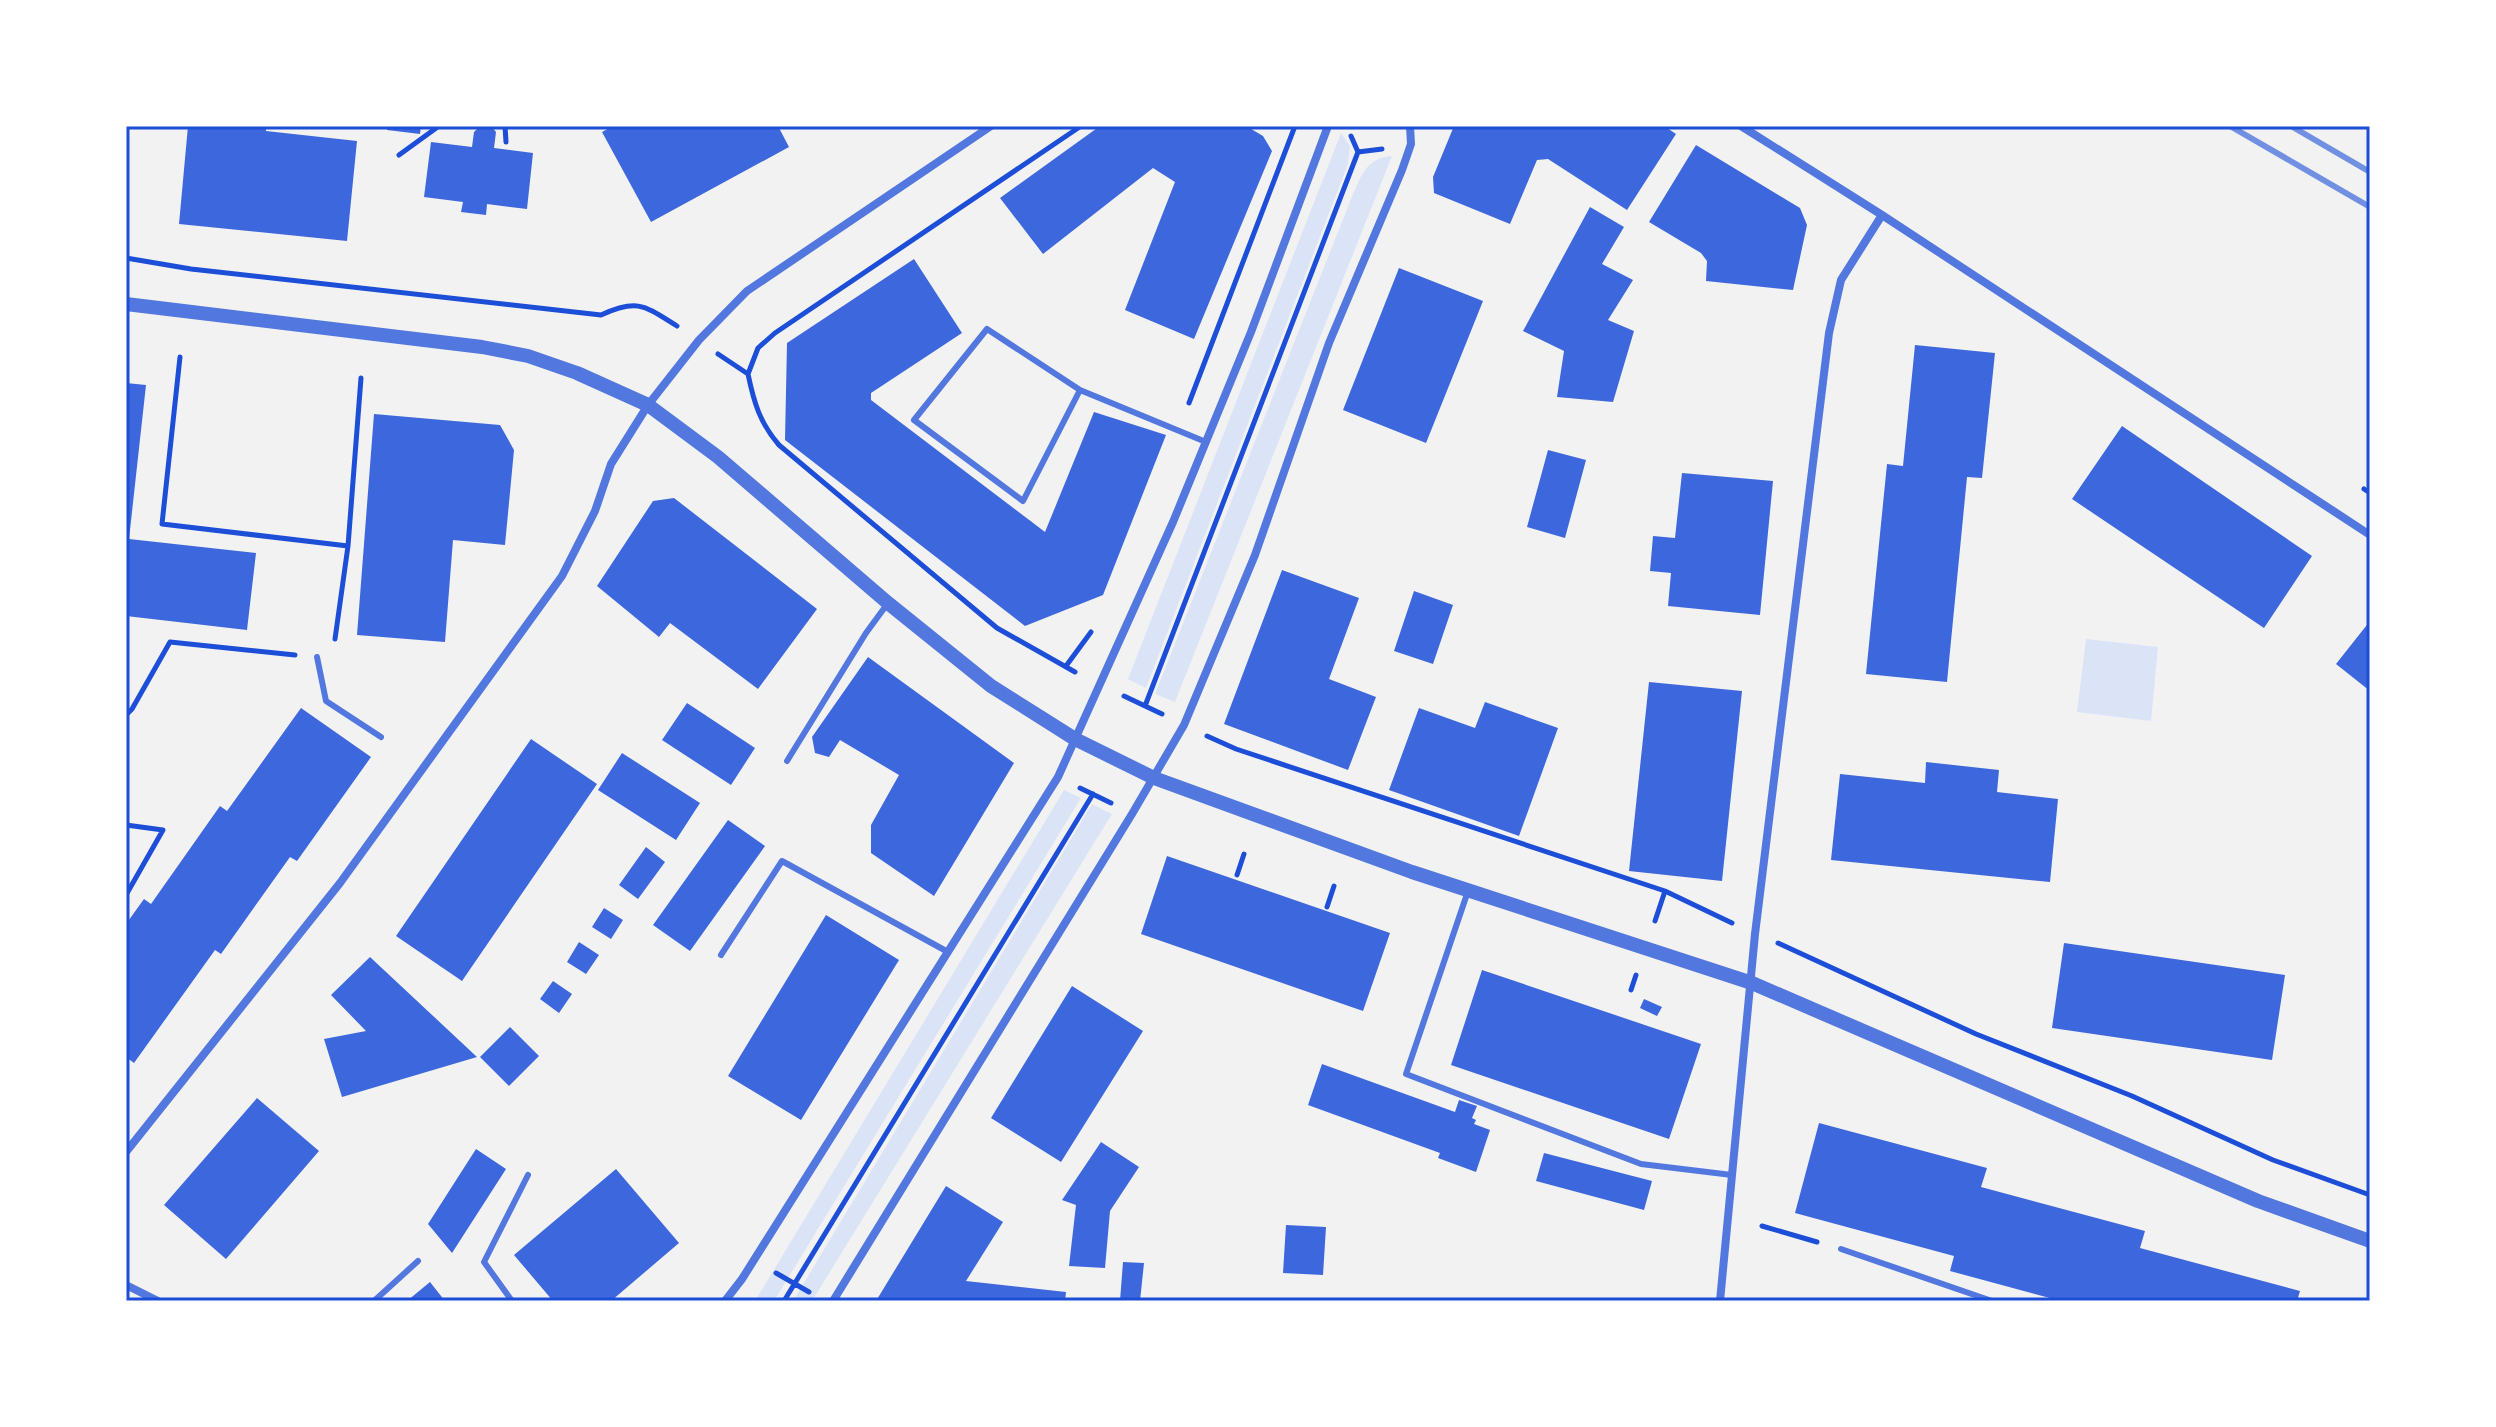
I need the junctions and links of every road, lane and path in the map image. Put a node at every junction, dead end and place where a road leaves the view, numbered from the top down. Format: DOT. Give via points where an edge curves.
graph roads {
  1 [pos="439,126"];
  2 [pos="505,126"];
  3 [pos="991,126"];
  4 [pos="1081,126"];
  5 [pos="1295,126"];
  6 [pos="1328,126"];
  7 [pos="1410,126"];
  8 [pos="1741,126"];
  9 [pos="1348,127"];
  10 [pos="506,142"];
  11 [pos="1389,148"];
  12 [pos="1358,152"];
  13 [pos="399,155"];
  14 [pos="1882,215"];
  15 [pos="126,258"];
  16 [pos="126,304"];
  17 [pos="665,318"];
  18 [pos="180,357"];
  19 [pos="736,366"];
  20 [pos="748,374"];
  21 [pos="361,378"];
  22 [pos="1080,390"];
  23 [pos="648,405"];
  24 [pos="1179,430"];
  25 [pos="1206,442"];
  26 [pos="2370,535"];
  27 [pos="348,546"];
  28 [pos="888,603"];
  29 [pos="1094,628"];
  30 [pos="317,657"];
  31 [pos="1066,666"];
  32 [pos="1079,674"];
  33 [pos="1122,695"];
  34 [pos="326,701"];
  35 [pos="1145,706"];
  36 [pos="126,715"];
  37 [pos="1167,717"];
  38 [pos="381,737"];
  39 [pos="1209,737"];
  40 [pos="1075,739"];
  41 [pos="787,761"];
  42 [pos="1154,778"];
  43 [pos="1072,784"];
  44 [pos="1093,794"];
  45 [pos="1115,805"];
  46 [pos="126,825"];
  47 [pos="1244,854"];
  48 [pos="1237,875"];
  49 [pos="1334,886"];
  50 [pos="1468,891"];
  51 [pos="1665,891"];
  52 [pos="126,895"];
  53 [pos="1327,907"];
  54 [pos="1655,923"];
  55 [pos="1755,934"];
  56 [pos="948,952"];
  57 [pos="721,955"];
  58 [pos="1636,974"];
  59 [pos="1752,983"];
  60 [pos="1631,990"];
  61 [pos="126,1152"];
  62 [pos="528,1175"];
  63 [pos="1732,1175"];
  64 [pos="2370,1195"];
  65 [pos="1762,1226"];
  66 [pos="2370,1241"];
  67 [pos="1841,1249"];
  68 [pos="418,1261"];
  69 [pos="126,1285"];
  70 [pos="158,1301"];
  71 [pos="374,1301"];
  72 [pos="512,1301"];
  73 [pos="725,1301"];
  74 [pos="784,1301"];
  75 [pos="833,1301"];
  76 [pos="1720,1301"];
  77 [pos="1992,1301"];
  1 -- 13 [label="path"];
  2 -- 10 [label="path"];
  3 -- 23 [label="street" via="747,291 699,340"];
  4 -- 20 [label="path" via="775,333 758,348"];
  5 -- 24 [label="path"];
  6 -- 25 [label="street"];
  7 -- 42 [label="street" via="1411,144 1402,170 1329,343 1255,555 1184,725"];
  8 -- 14 [label="street"];
  9 -- 12 [label="path"];
  11 -- 12 [label="path"];
  12 -- 35 [label="path"];
  14 -- 26 [label="street"];
  14 -- 55 [label="street" via="1841,280 1829,333"];
  15 -- 17 [label="path" via="601,315 624,304 646,306"];
  16 -- 23 [label="street" via="482,347 577,373"];
  18 -- 27 [label="path" via="162,524"];
  19 -- 20 [label="path"];
  20 -- 31 [label="path" via="755,409 779,445 997,628"];
  21 -- 27 [label="path"];
  22 -- 22 [label="lane" via="987,329 914,420 1023,501"];
  22 -- 24 [label="lane"];
  23 -- 28 [label="street" via="718,457"];
  23 -- 61 [label="street" via="611,464 595,511 562,576 340,883"];
  24 -- 25 [label="lane"];
  25 -- 40 [label="street"];
  27 -- 34 [label="path"];
  28 -- 40 [label="street" via="991,686"];
  28 -- 41 [label="lane"];
  29 -- 31 [label="path"];
  30 -- 34 [label="lane"];
  30 -- 36 [label="path" via="170,642"];
  31 -- 32 [label="path"];
  33 -- 35 [label="path"];
  34 -- 38 [label="lane"];
  35 -- 37 [label="path"];
  39 -- 51 [label="path"];
  40 -- 42 [label="street"];
  40 -- 56 [label="street" via="1058,777"];
  42 -- 50 [label="street"];
  42 -- 75 [label="street"];
  43 -- 44 [label="path"];
  44 -- 45 [label="path"];
  44 -- 74 [label="path"];
  46 -- 52 [label="path" via="163,830"];
  47 -- 48 [label="path"];
  49 -- 53 [label="path"];
  50 -- 59 [label="street"];
  50 -- 63 [label="lane" via="1406,1074 1641,1164"];
  51 -- 54 [label="path"];
  51 -- 55 [label="path"];
  55 -- 59 [label="street"];
  55 -- 64 [label="path" via="1976,1034 2273,1160"];
  56 -- 57 [label="lane" via="782,861"];
  56 -- 73 [label="street"];
  58 -- 60 [label="path"];
  59 -- 63 [label="street"];
  59 -- 66 [label="street" via="2258,1201"];
  62 -- 72 [label="lane" via="484,1262"];
  63 -- 76 [label="street"];
  65 -- 67 [label="path"];
  67 -- 77 [label="lane"];
  68 -- 71 [label="lane"];
  69 -- 70 [label="street"];
}
